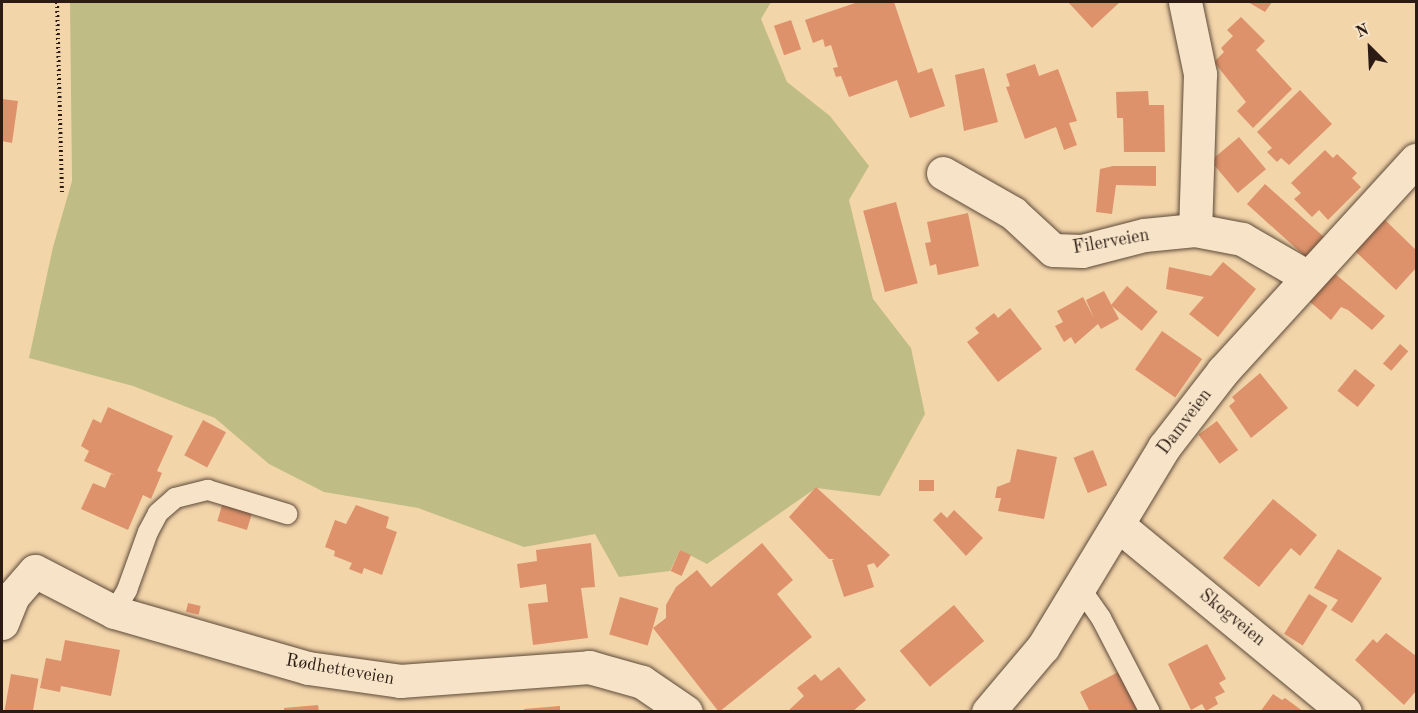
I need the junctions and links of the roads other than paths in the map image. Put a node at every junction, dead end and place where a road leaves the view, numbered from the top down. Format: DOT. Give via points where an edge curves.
graph roads {
  1 [pos="1185,2"];
  2 [pos="1416,160"];
  3 [pos="943,173"];
  4 [pos="1196,230"];
  5 [pos="1306,276"];
  6 [pos="287,514"];
  7 [pos="1118,525"];
  8 [pos="1080,588"];
  9 [pos="114,612"];
  10 [pos="2,623"];
  11 [pos="686,711"];
  12 [pos="988,711"];
  13 [pos="1150,711"];
  14 [pos="1345,711"];
  1 -- 4 [label="street" via="1200,74"];
  2 -- 5 [label="street, Damveien"];
  3 -- 4 [label="street, Filerveien" via="1013,213 1053,250 1083,251 1144,235"];
  4 -- 5 [label="street, Filerveien" via="1242,238"];
  5 -- 7 [label="street, Damveien" via="1223,371 1164,447"];
  6 -- 9 [label="lane" via="208,489 175,498 158,513"];
  7 -- 8 [label="street, Damveien"];
  7 -- 14 [label="street, Skogveien"];
  8 -- 12 [label="street, Damveien" via="1043,647"];
  8 -- 13 [label="lane" via="1101,618"];
  9 -- 10 [label="street, Rødhetteveien" via="35,571 13,596"];
  9 -- 11 [label="street, Rødhetteveien" via="308,668 399,681 589,667 642,682"];
}
